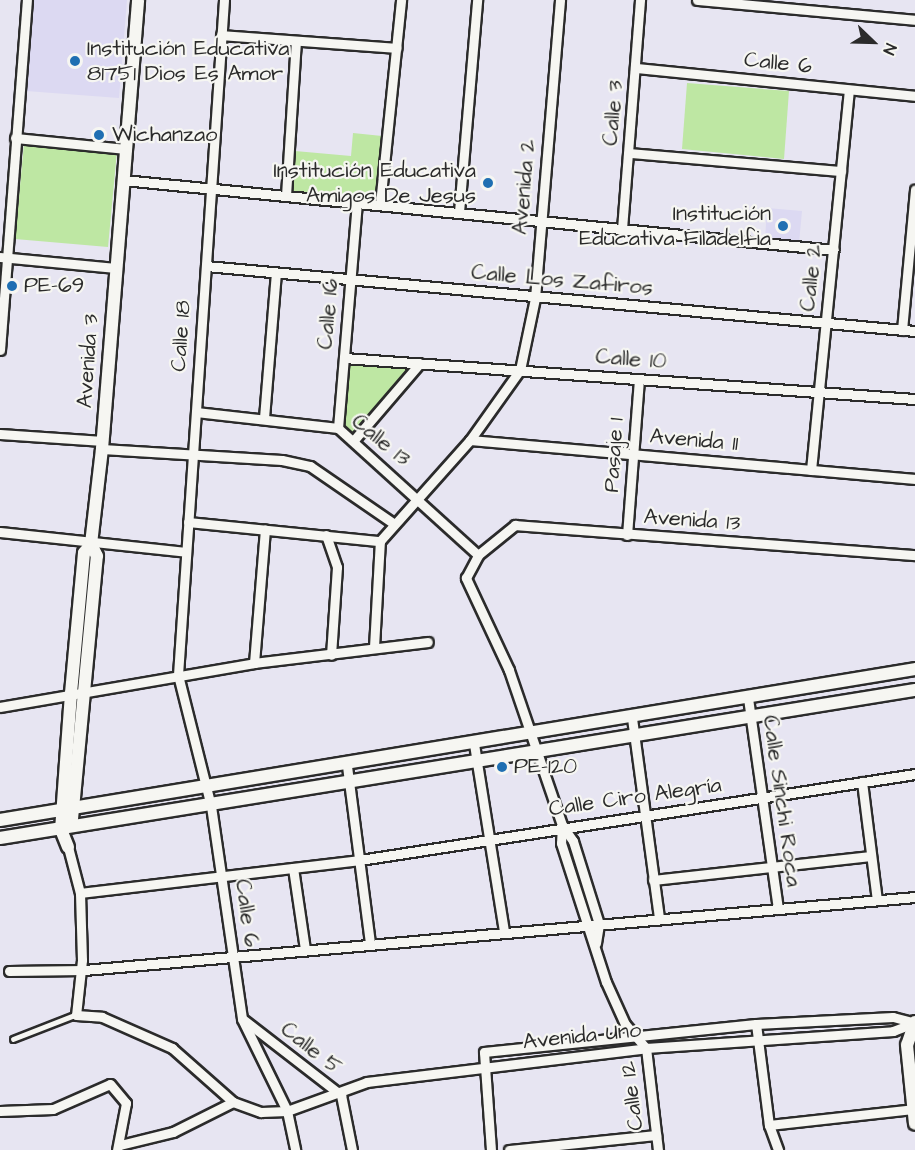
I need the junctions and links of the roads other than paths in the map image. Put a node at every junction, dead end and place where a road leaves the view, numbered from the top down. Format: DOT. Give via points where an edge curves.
graph roads {
  1 [pos="27,0"];
  2 [pos="138,0"];
  3 [pos="224,0"];
  4 [pos="401,0"];
  5 [pos="477,0"];
  6 [pos="560,0"];
  7 [pos="640,0"];
  8 [pos="697,0"];
  9 [pos="915,20"];
  10 [pos="221,35"];
  11 [pos="296,40"];
  12 [pos="397,48"];
  13 [pos="636,68"];
  14 [pos="849,90"];
  15 [pos="915,96"];
  16 [pos="15,138"];
  17 [pos="126,148"];
  18 [pos="630,153"];
  19 [pos="841,171"];
  20 [pos="0,174"];
  21 [pos="11,175"];
  22 [pos="123,180"];
  23 [pos="211,188"];
  24 [pos="915,190"];
  25 [pos="286,195"];
  26 [pos="357,202"];
  27 [pos="380,204"];
  28 [pos="459,212"];
  29 [pos="541,219"];
  30 [pos="622,229"];
  31 [pos="834,249"];
  32 [pos="2,258"];
  33 [pos="206,267"];
  34 [pos="116,268"];
  35 [pos="276,273"];
  36 [pos="351,279"];
  37 [pos="534,298"];
  38 [pos="826,325"];
  39 [pos="902,330"];
  40 [pos="915,331"];
  41 [pos="0,350"];
  42 [pos="344,358"];
  43 [pos="420,363"];
  44 [pos="520,370"];
  45 [pos="639,379"];
  46 [pos="819,392"];
  47 [pos="915,399"];
  48 [pos="196,412"];
  49 [pos="264,418"];
  50 [pos="338,428"];
  51 [pos="0,434"];
  52 [pos="354,440"];
  53 [pos="470,440"];
  54 [pos="103,445"];
  55 [pos="633,454"];
  56 [pos="193,455"];
  57 [pos="811,470"];
  58 [pos="915,479"];
  59 [pos="416,494"];
  60 [pos="188,522"];
  61 [pos="393,524"];
  62 [pos="264,529"];
  63 [pos="0,532"];
  64 [pos="326,535"];
  65 [pos="627,535"];
  66 [pos="380,541"];
  67 [pos="90,544"];
  68 [pos="186,552"];
  69 [pos="478,555"];
  70 [pos="915,555"];
  71 [pos="428,642"];
  72 [pos="374,647"];
  73 [pos="331,655"];
  74 [pos="254,663"];
  75 [pos="915,669"];
  76 [pos="178,675"];
  77 [pos="86,690"];
  78 [pos="915,690"];
  79 [pos="71,693"];
  80 [pos="748,698"];
  81 [pos="0,707"];
  82 [pos="752,717"];
  83 [pos="633,718"];
  84 [pos="532,735"];
  85 [pos="636,736"];
  86 [pos="474,744"];
  87 [pos="539,752"];
  88 [pos="476,762"];
  89 [pos="347,766"];
  90 [pos="915,774"];
  91 [pos="862,782"];
  92 [pos="349,786"];
  93 [pos="207,790"];
  94 [pos="763,799"];
  95 [pos="211,806"];
  96 [pos="67,812"];
  97 [pos="646,818"];
  98 [pos="0,820"];
  99 [pos="562,825"];
  100 [pos="66,830"];
  101 [pos="0,838"];
  102 [pos="489,838"];
  103 [pos="68,848"];
  104 [pos="871,856"];
  105 [pos="360,860"];
  106 [pos="771,867"];
  107 [pos="293,868"];
  108 [pos="223,876"];
  109 [pos="653,880"];
  110 [pos="80,893"];
  111 [pos="915,897"];
  112 [pos="877,900"];
  113 [pos="778,909"];
  114 [pos="659,919"];
  115 [pos="599,924"];
  116 [pos="586,925"];
  117 [pos="504,932"];
  118 [pos="596,942"];
  119 [pos="370,944"];
  120 [pos="306,949"];
  121 [pos="234,956"];
  122 [pos="81,969"];
  123 [pos="9,971"];
  124 [pos="76,1015"];
  125 [pos="242,1019"];
  126 [pos="915,1023"];
  127 [pos="756,1024"];
  128 [pos="635,1035"];
  129 [pos="13,1039"];
  130 [pos="760,1040"];
  131 [pos="646,1048"];
  132 [pos="486,1066"];
  133 [pos="341,1095"];
  134 [pos="233,1102"];
  135 [pos="914,1109"];
  136 [pos="0,1111"];
  137 [pos="287,1111"];
  138 [pos="915,1124"];
  139 [pos="769,1125"];
  140 [pos="656,1135"];
  141 [pos="119,1148"];
  142 [pos="295,1150"];
  143 [pos="352,1150"];
  144 [pos="491,1150"];
  145 [pos="509,1150"];
  146 [pos="658,1150"];
  147 [pos="778,1150"];
  1 -- 16 [label="street"];
  2 -- 17 [label="street, Avenida 3"];
  3 -- 10 [label="street, Calle 18"];
  4 -- 12 [label="street"];
  5 -- 28 [label="street"];
  6 -- 29 [label="street, Avenida 2"];
  7 -- 13 [label="street, Calle 3"];
  8 -- 9 [label="street"];
  10 -- 11 [label="street"];
  10 -- 23 [label="street, Calle 18"];
  11 -- 12 [label="street"];
  11 -- 25 [label="street"];
  12 -- 27 [label="street"];
  13 -- 14 [label="street, Calle 6"];
  13 -- 18 [label="street, Calle 3"];
  14 -- 15 [label="street, Calle 6"];
  14 -- 19 [label="street, Calle 2"];
  16 -- 17 [label="street"];
  16 -- 21 [label="street"];
  17 -- 22 [label="street, Avenida 3"];
  18 -- 19 [label="street"];
  18 -- 30 [label="street, Calle 3"];
  19 -- 31 [label="street, Calle 2"];
  20 -- 21 [label="street"];
  21 -- 32 [label="street"];
  22 -- 23 [label="street"];
  22 -- 34 [label="street, Avenida 3"];
  23 -- 25 [label="street"];
  23 -- 33 [label="street, Calle 18"];
  24 -- 39 [label="street"];
  25 -- 26 [label="street"];
  26 -- 27 [label="street"];
  26 -- 36 [label="street, Calle 16"];
  27 -- 28 [label="street"];
  28 -- 29 [label="street"];
  29 -- 30 [label="street"];
  29 -- 37 [label="street, Avenida 2"];
  30 -- 31 [label="street"];
  31 -- 38 [label="street, Calle 2"];
  32 -- 34 [label="street"];
  32 -- 41 [label="street"];
  33 -- 35 [label="street, Calle Los Zafiros"];
  33 -- 48 [label="street, Calle 18"];
  34 -- 54 [label="street, Avenida 3"];
  35 -- 36 [label="street, Calle Los Zafiros"];
  35 -- 49 [label="street"];
  36 -- 37 [label="street, Calle Los Zafiros"];
  36 -- 42 [label="street, Calle 16"];
  37 -- 38 [label="street, Calle Los Zafiros"];
  37 -- 44 [label="street, Avenida 2"];
  38 -- 39 [label="street, Calle Los Zafiros"];
  38 -- 46 [label="street, Calle 2"];
  39 -- 40 [label="street, Calle Los Zafiros"];
  42 -- 43 [label="street, Calle 10"];
  42 -- 50 [label="street, Calle 16"];
  43 -- 44 [label="street, Calle 10"];
  43 -- 52 [label="street"];
  44 -- 45 [label="street, Calle 10"];
  44 -- 53 [label="street, Avenida 2"];
  45 -- 46 [label="street, Calle 10"];
  45 -- 55 [label="street, Pasaje 1"];
  46 -- 47 [label="street, Calle 10"];
  46 -- 57 [label="street, Calle 2"];
  48 -- 49 [label="street, Calle 13"];
  48 -- 56 [label="street, Calle 18"];
  49 -- 50 [label="street, Calle 13"];
  50 -- 52 [label="street, Calle 13"];
  51 -- 54 [label="street"];
  52 -- 59 [label="street, Calle 13"];
  53 -- 55 [label="street, Avenida 11"];
  53 -- 59 [label="street, Avenida 2"];
  54 -- 56 [label="street"];
  54 -- 67 [label="street, Avenida 3"];
  55 -- 57 [label="street, Avenida 11"];
  55 -- 65 [label="street, Pasaje 1"];
  56 -- 60 [label="street, Calle 18"];
  56 -- 61 [label="street" via="310,466"];
  57 -- 58 [label="street, Avenida 11"];
  59 -- 61 [label="street, Avenida 2"];
  59 -- 69 [label="street, Calle 13"];
  60 -- 62 [label="street"];
  60 -- 68 [label="street, Calle 18"];
  61 -- 66 [label="street, Avenida 2"];
  62 -- 64 [label="street"];
  62 -- 74 [label="street"];
  63 -- 67 [label="street"];
  64 -- 66 [label="street"];
  64 -- 73 [label="street" via="337,567"];
  65 -- 69 [label="street, Avenida 13" via="515,525"];
  65 -- 70 [label="street, Avenida 13"];
  66 -- 72 [label="street"];
  67 -- 68 [label="street"];
  67 -- 77 [label="street, Avenida 3" via="97,556"];
  67 -- 79 [label="street, Avenida 3" via="84,553"];
  68 -- 76 [label="street, Calle 18"];
  69 -- 84 [label="street" via="466,579"];
  71 -- 72 [label="street"];
  72 -- 73 [label="street"];
  73 -- 74 [label="street"];
  74 -- 76 [label="street"];
  75 -- 80 [label="street"];
  76 -- 77 [label="street"];
  76 -- 93 [label="street, Calle 6"];
  77 -- 79 [label="street"];
  77 -- 96 [label="street, Avenida 3"];
  78 -- 82 [label="street"];
  79 -- 81 [label="street"];
  79 -- 96 [label="street, Avenida 3"];
  80 -- 82 [label="street, Calle Sinchi Roca"];
  80 -- 83 [label="street"];
  82 -- 85 [label="street"];
  82 -- 94 [label="street, Calle Sinchi Roca"];
  83 -- 84 [label="street"];
  83 -- 85 [label="street"];
  84 -- 86 [label="street"];
  84 -- 87 [label="street"];
  85 -- 87 [label="street"];
  85 -- 97 [label="street"];
  86 -- 88 [label="street"];
  86 -- 89 [label="street"];
  87 -- 88 [label="street"];
  87 -- 99 [label="street"];
  88 -- 92 [label="street"];
  88 -- 102 [label="street"];
  89 -- 92 [label="street"];
  89 -- 93 [label="street"];
  90 -- 91 [label="street, Calle Ciro Alegría"];
  91 -- 94 [label="street, Calle Ciro Alegría"];
  91 -- 104 [label="street"];
  92 -- 95 [label="street"];
  92 -- 105 [label="street"];
  93 -- 95 [label="street, Calle 6"];
  93 -- 96 [label="street"];
  94 -- 97 [label="street, Calle Ciro Alegría"];
  94 -- 106 [label="street, Calle Sinchi Roca"];
  95 -- 100 [label="street"];
  95 -- 108 [label="street, Calle 6"];
  96 -- 98 [label="street"];
  96 -- 100 [label="street"];
  97 -- 99 [label="street, Calle Ciro Alegría"];
  97 -- 109 [label="street"];
  99 -- 102 [label="street, Calle Ciro Alegría"];
  99 -- 115 [label="street" via="573,841"];
  99 -- 116 [label="street, Calle 12" via="561,843"];
  100 -- 101 [label="street"];
  100 -- 103 [label="street"];
  102 -- 105 [label="street, Calle Ciro Alegría"];
  102 -- 117 [label="street"];
  103 -- 110 [label="street"];
  104 -- 106 [label="street"];
  104 -- 112 [label="street"];
  105 -- 107 [label="street, Calle Ciro Alegría"];
  105 -- 119 [label="street"];
  106 -- 109 [label="street"];
  106 -- 113 [label="street, Calle Sinchi Roca"];
  107 -- 108 [label="street, Calle Ciro Alegría"];
  107 -- 120 [label="street"];
  108 -- 110 [label="street, Calle Ciro Alegría"];
  108 -- 121 [label="street, Calle 6"];
  109 -- 114 [label="street"];
  110 -- 122 [label="street"];
  111 -- 112 [label="street"];
  112 -- 113 [label="street"];
  113 -- 114 [label="street"];
  114 -- 115 [label="street"];
  115 -- 116 [label="street"];
  115 -- 118 [label="street, Calle 12"];
  116 -- 117 [label="street"];
  116 -- 118 [label="street, Calle 12"];
  117 -- 119 [label="street"];
  118 -- 128 [label="street, Calle 12" via="606,982"];
  119 -- 120 [label="street"];
  120 -- 121 [label="street"];
  121 -- 122 [label="street"];
  121 -- 125 [label="street, Calle 6"];
  122 -- 123 [label="street"];
  122 -- 124 [label="street"];
  124 -- 129 [label="lane"];
  124 -- 134 [label="street" via="102,1017 183,1054"];
  125 -- 133 [label="street, Calle 5"];
  125 -- 137 [label="street, Calle 6"];
  126 -- 127 [label="street, Avenida Uno" via="893,1017"];
  126 -- 130 [label="street, Avenida Uno" via="893,1031"];
  126 -- 135 [label="street" via="907,1045"];
  127 -- 128 [label="street, Avenida Uno"];
  127 -- 130 [label="street"];
  128 -- 131 [label="street, Calle 12"];
  128 -- 132 [label="street, Avenida Uno" via="484,1053"];
  130 -- 131 [label="street, Avenida Uno"];
  130 -- 139 [label="street"];
  131 -- 132 [label="street, Avenida Uno"];
  131 -- 140 [label="street, Calle 12"];
  132 -- 133 [label="street, Avenida Uno" via="367,1082"];
  132 -- 144 [label="street"];
  133 -- 137 [label="street, Avenida Uno"];
  133 -- 143 [label="street, Calle 5"];
  134 -- 137 [label="street, Avenida Uno" via="261,1112"];
  134 -- 141 [label="street" via="173,1132"];
  135 -- 138 [label="street"];
  135 -- 139 [label="street"];
  136 -- 141 [label="street" via="53,1109 110,1084 126,1103"];
  137 -- 142 [label="street, Calle 6"];
  139 -- 147 [label="street"];
  140 -- 145 [label="street"];
  140 -- 146 [label="street, Calle 12"];
}
